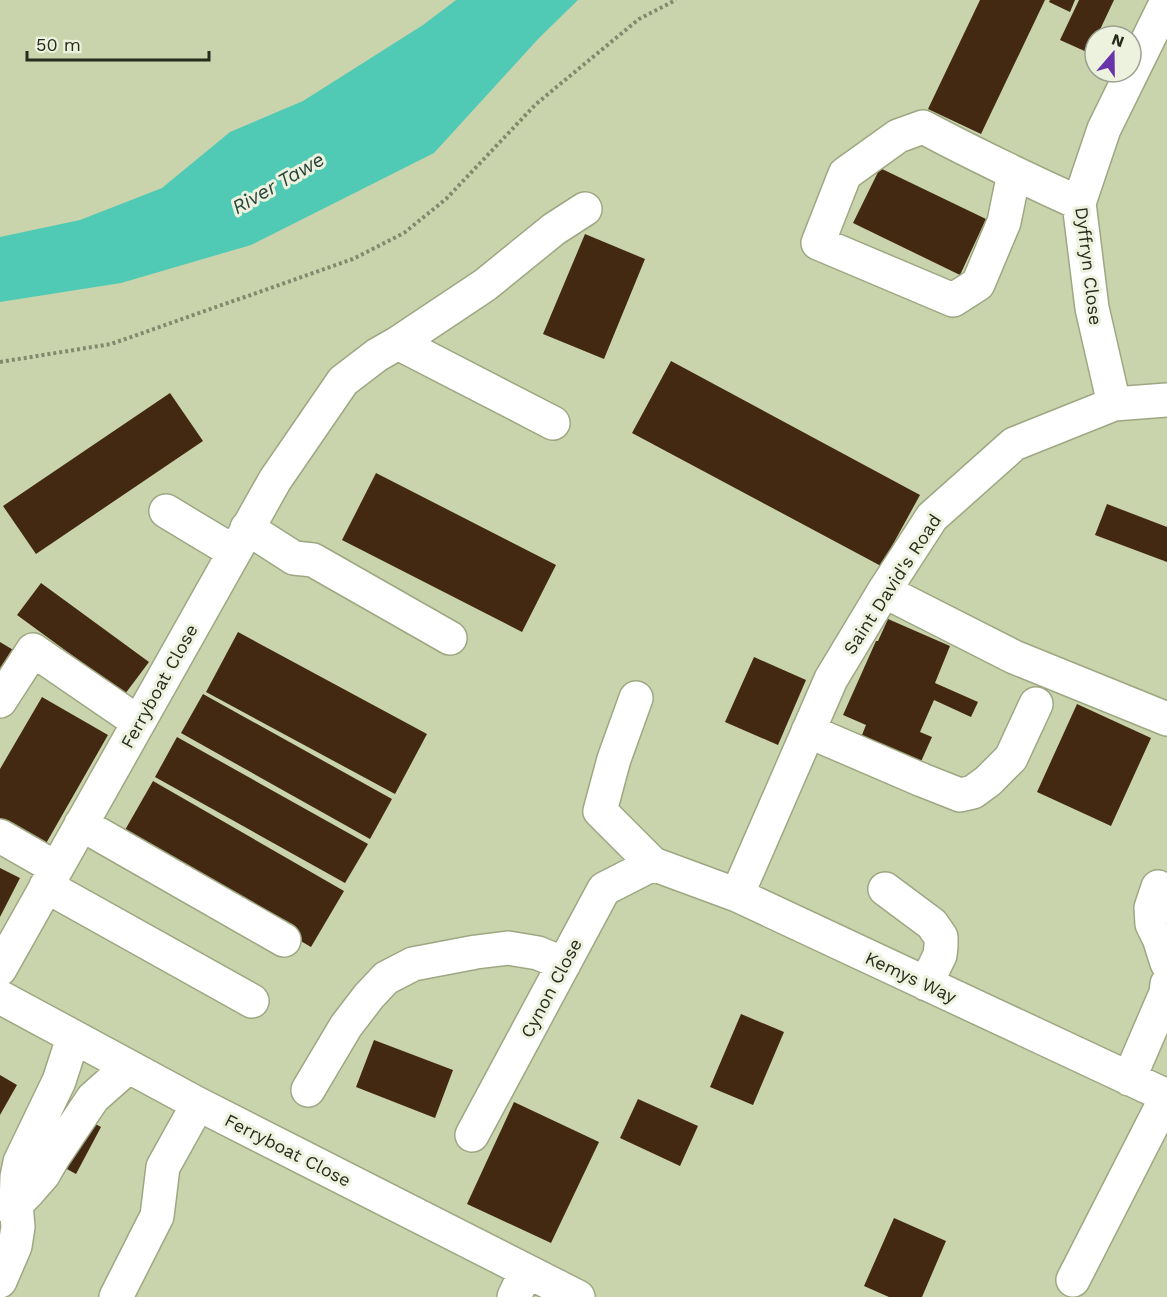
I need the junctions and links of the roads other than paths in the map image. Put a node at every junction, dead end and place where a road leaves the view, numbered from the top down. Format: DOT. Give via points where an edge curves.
graph roads {
  1 [pos="1167,1"];
  2 [pos="1014,172"];
  3 [pos="1079,203"];
  4 [pos="585,209"];
  5 [pos="398,343"];
  6 [pos="1167,400"];
  7 [pos="1114,404"];
  8 [pos="553,423"];
  9 [pos="165,512"];
  10 [pos="241,540"];
  11 [pos="884,591"];
  12 [pos="450,638"];
  13 [pos="636,698"];
  14 [pos="0,701"];
  15 [pos="1036,704"];
  16 [pos="1158,716"];
  17 [pos="138,722"];
  18 [pos="808,731"];
  19 [pos="81,824"];
  20 [pos="0,836"];
  21 [pos="652,864"];
  22 [pos="51,877"];
  23 [pos="1158,887"];
  24 [pos="885,889"];
  25 [pos="737,895"];
  26 [pos="284,940"];
  27 [pos="1167,963"];
  28 [pos="564,964"];
  29 [pos="0,969"];
  30 [pos="926,984"];
  31 [pos="1167,984"];
  32 [pos="0,997"];
  33 [pos="252,1001"];
  34 [pos="73,1038"];
  35 [pos="128,1067"];
  36 [pos="1129,1078"];
  37 [pos="308,1090"];
  38 [pos="1167,1096"];
  39 [pos="198,1104"];
  40 [pos="472,1135"];
  41 [pos="0,1172"];
  42 [pos="8,1205"];
  43 [pos="1073,1280"];
  44 [pos="0,1281"];
  45 [pos="520,1284"];
  46 [pos="116,1297"];
  47 [pos="132,1297"];
  48 [pos="578,1297"];
  1 -- 3 [label="street, Dyffryn Close" via="1104,129"];
  2 -- 2 [label="street" via="1004,222 978,284 953,300 818,243 845,174 906,133 923,127"];
  2 -- 3 [label="street"];
  3 -- 7 [label="street, Dyffryn Close" via="1092,308"];
  4 -- 5 [label="street, Ferryboat Close" via="485,285"];
  5 -- 8 [label="street"];
  5 -- 10 [label="street, Ferryboat Close" via="343,381 275,480"];
  6 -- 7 [label="street, Saint David's Road"];
  7 -- 11 [label="street, Saint David's Road" via="1014,444 932,517"];
  9 -- 10 [label="street"];
  10 -- 12 [label="street" via="294,558 313,560"];
  10 -- 17 [label="street, Ferryboat Close"];
  11 -- 16 [label="street" via="1014,657"];
  11 -- 18 [label="street, Saint David's Road" via="831,679"];
  13 -- 21 [label="street" via="600,811"];
  14 -- 17 [label="street" via="33,651"];
  15 -- 18 [label="street" via="1011,758 973,792 960,795"];
  17 -- 19 [label="street, Ferryboat Close"];
  18 -- 25 [label="street, Saint David's Road"];
  19 -- 22 [label="street, Ferryboat Close"];
  19 -- 26 [label="street"];
  20 -- 22 [label="street"];
  21 -- 25 [label="street, Kemys Way"];
  21 -- 28 [label="street, Cynon Close" via="604,889"];
  22 -- 29 [label="street, Ferryboat Close"];
  22 -- 33 [label="street"];
  23 -- 27 [label="street" via="1151,908 1152,924"];
  24 -- 30 [label="street" via="932,924 940,937 940,955"];
  25 -- 30 [label="street, Kemys Way"];
  28 -- 37 [label="street" via="538,953 508,948 413,964 387,978 369,996"];
  28 -- 40 [label="street, Cynon Close"];
  30 -- 36 [label="street, Kemys Way"];
  31 -- 36 [label="street"];
  32 -- 34 [label="street, Ferryboat Close"];
  34 -- 35 [label="street, Ferryboat Close"];
  34 -- 42 [label="street" via="59,1081 20,1162"];
  35 -- 39 [label="street, Ferryboat Close"];
  35 -- 42 [label="street" via="93,1098 43,1176"];
  36 -- 38 [label="street, Kemys Way"];
  38 -- 43 [label="street"];
  39 -- 45 [label="street, Ferryboat Close"];
  39 -- 46 [label="street" via="163,1167 157,1216"];
  39 -- 47 [label="street" via="173,1172 174,1213"];
  41 -- 42 [label="street"];
  42 -- 44 [label="street" via="18,1227 15,1246"];
  45 -- 48 [label="street, Ferryboat Close"];
}
